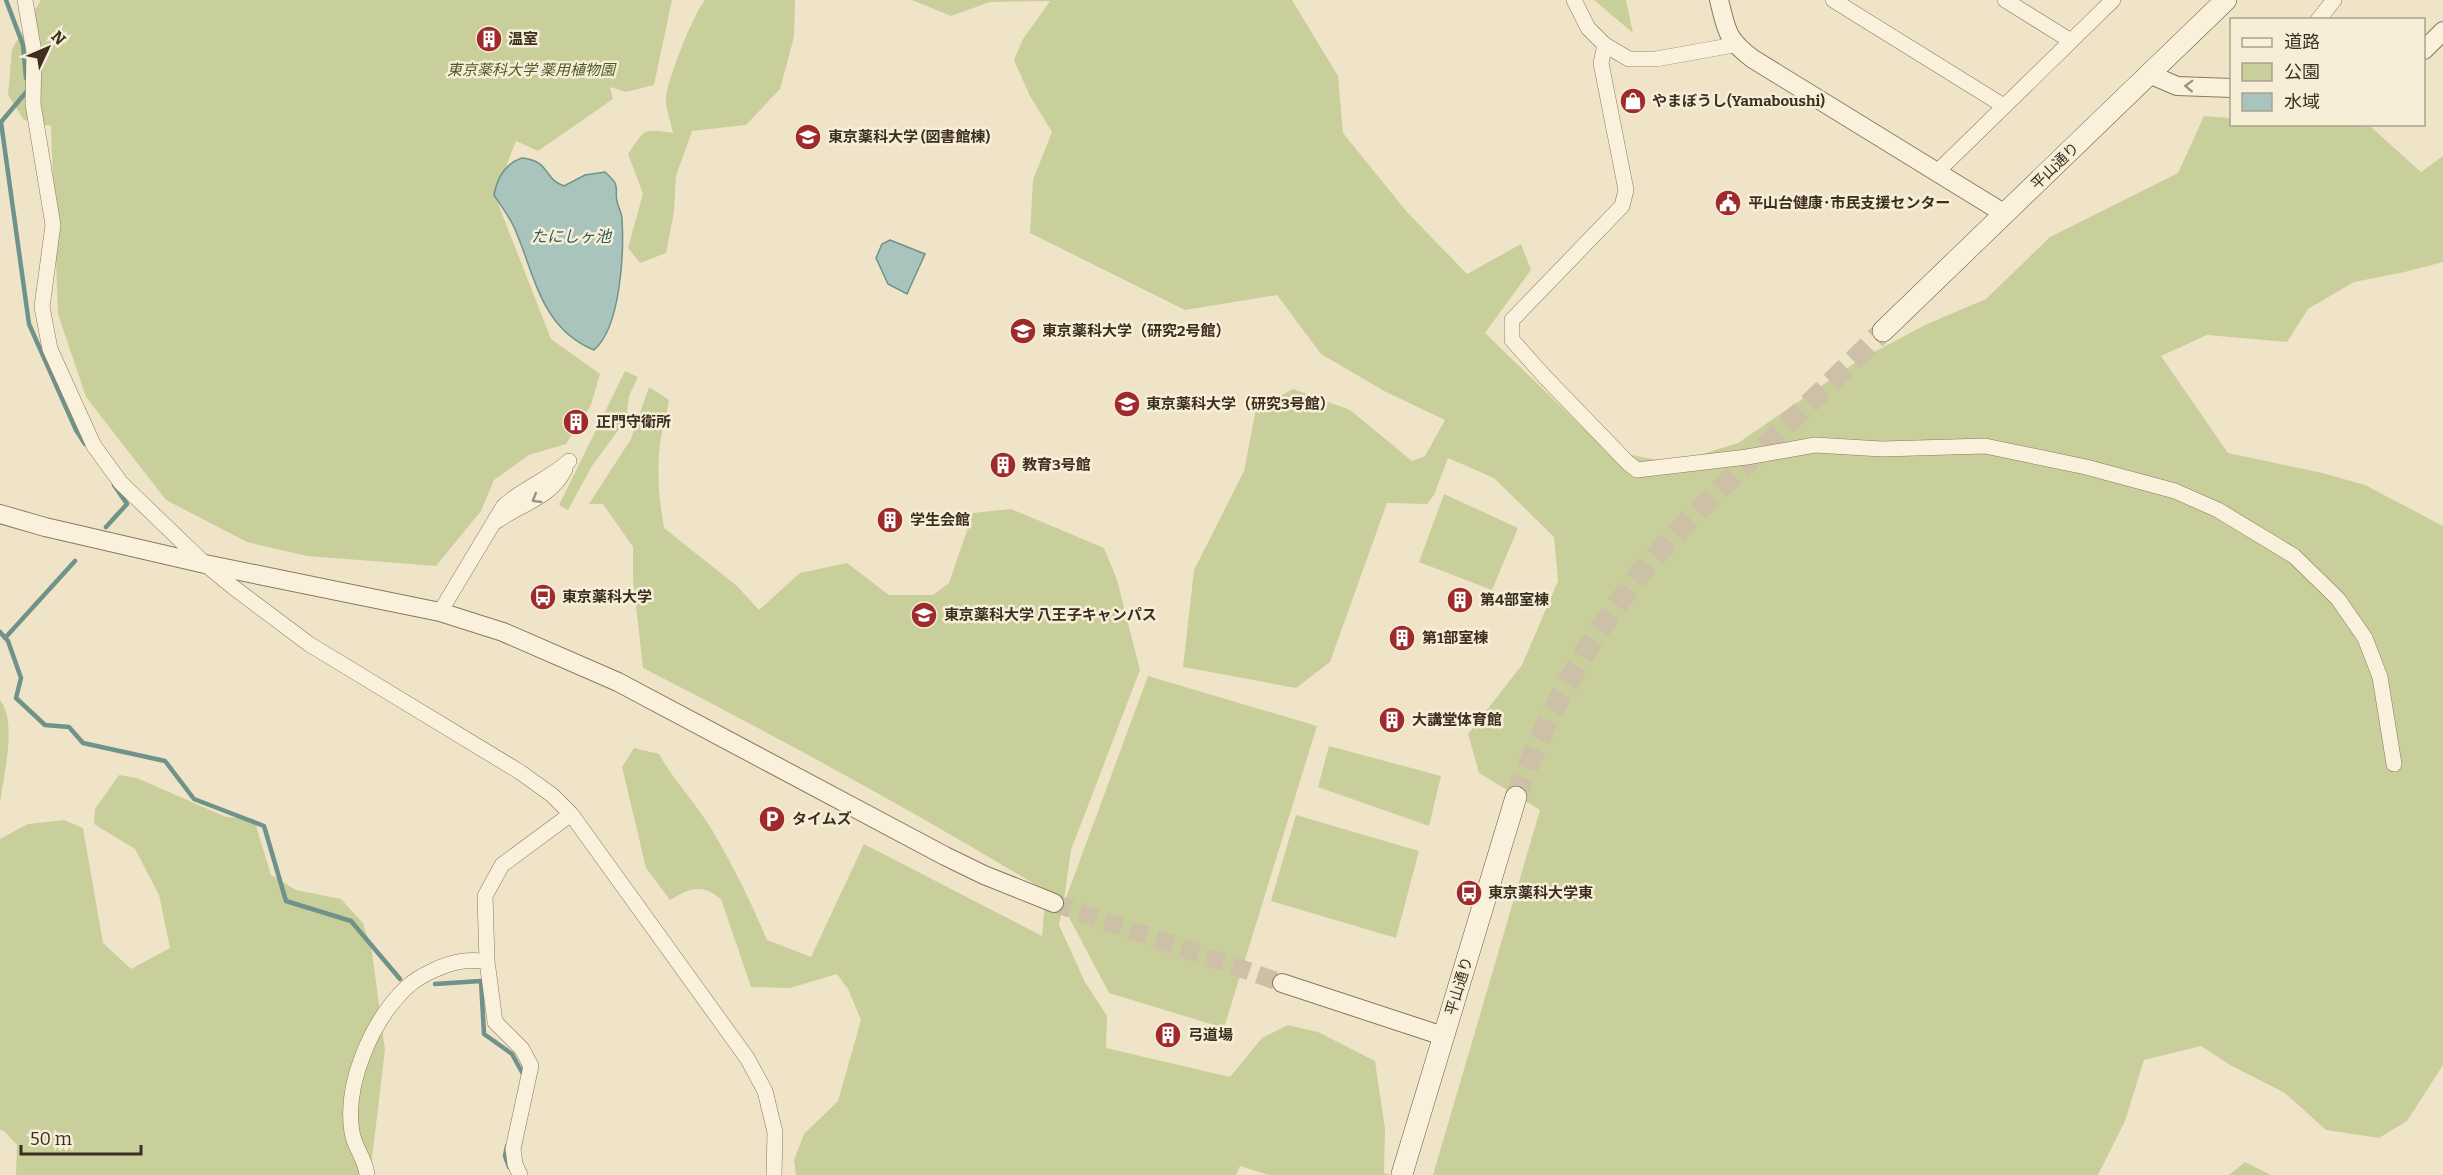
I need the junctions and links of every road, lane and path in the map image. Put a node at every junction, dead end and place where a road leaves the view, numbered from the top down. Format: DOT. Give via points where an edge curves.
graph roads {
  1 [pos="25,0"];
  2 [pos="1574,0"];
  3 [pos="1719,0"];
  4 [pos="1833,0"];
  5 [pos="2005,0"];
  6 [pos="2113,0"];
  7 [pos="2226,0"];
  8 [pos="2334,0"];
  9 [pos="2320,18"];
  10 [pos="2443,32"];
  11 [pos="2072,41"];
  12 [pos="1605,45"];
  13 [pos="1734,45"];
  14 [pos="2425,50"];
  15 [pos="2150,74"];
  16 [pos="2230,88"];
  17 [pos="2004,106"];
  18 [pos="1937,172"];
  19 [pos="2005,214"];
  20 [pos="1884,332"];
  21 [pos="0,514"];
  22 [pos="493,524"];
  23 [pos="205,564"];
  24 [pos="440,612"];
  25 [pos="2394,764"];
  26 [pos="1516,797"];
  27 [pos="571,814"];
  28 [pos="1054,903"];
  29 [pos="487,961"];
  30 [pos="1282,983"];
  31 [pos="1443,1036"];
  32 [pos="1402,1174"];
  33 [pos="367,1175"];
  34 [pos="520,1175"];
  35 [pos="774,1175"];
  1 -- 23 [label="street" via="34,52 33,104 53,225 42,307 50,349 94,446 121,483"];
  2 -- 12 [label="street" via="1588,28"];
  3 -- 13 [label="street"];
  4 -- 17 [label="street"];
  5 -- 11 [label="street"];
  6 -- 11 [label="street"];
  7 -- 15 [label="main road, 平山通り"];
  8 -- 9 [label="street"];
  10 -- 14 [label="street"];
  11 -- 17 [label="street"];
  12 -- 13 [label="street" via="1629,59 1656,59"];
  12 -- 25 [label="street" via="1601,63 1626,190 1622,206 1512,320 1512,340 1628,463 1637,470 1815,445 1882,449 1985,446 2086,467 2175,492 2218,510 2294,556 2338,599 2365,638 2380,677"];
  13 -- 18 [label="street"];
  16 -- 15 [label="street, one-way" via="2177,86"];
  15 -- 19 [label="main road, 平山通り"];
  17 -- 18 [label="street"];
  18 -- 19 [label="street"];
  19 -- 20 [label="main road, 平山通り"];
  21 -- 23 [label="street"];
  22 -- 22 [label="street, one-way" via="514,495 569,461 561,477 541,497"];
  22 -- 24 [label="street"];
  23 -- 24 [label="street"];
  23 -- 27 [label="street" via="309,644 520,772"];
  24 -- 28 [label="street" via="503,632 588,668 945,856"];
  26 -- 31 [label="main road, 平山通り"];
  27 -- 29 [label="street" via="502,865 485,896"];
  27 -- 35 [label="street" via="747,1058 765,1091 775,1132"];
  29 -- 33 [label="street" via="464,961 435,970 408,986 380,1019 364,1048 352,1092 352,1132"];
  29 -- 34 [label="street" via="495,1022 522,1048 531,1066 513,1149"];
  30 -- 31 [label="street"];
  31 -- 32 [label="main road, 平山通り"];
}
